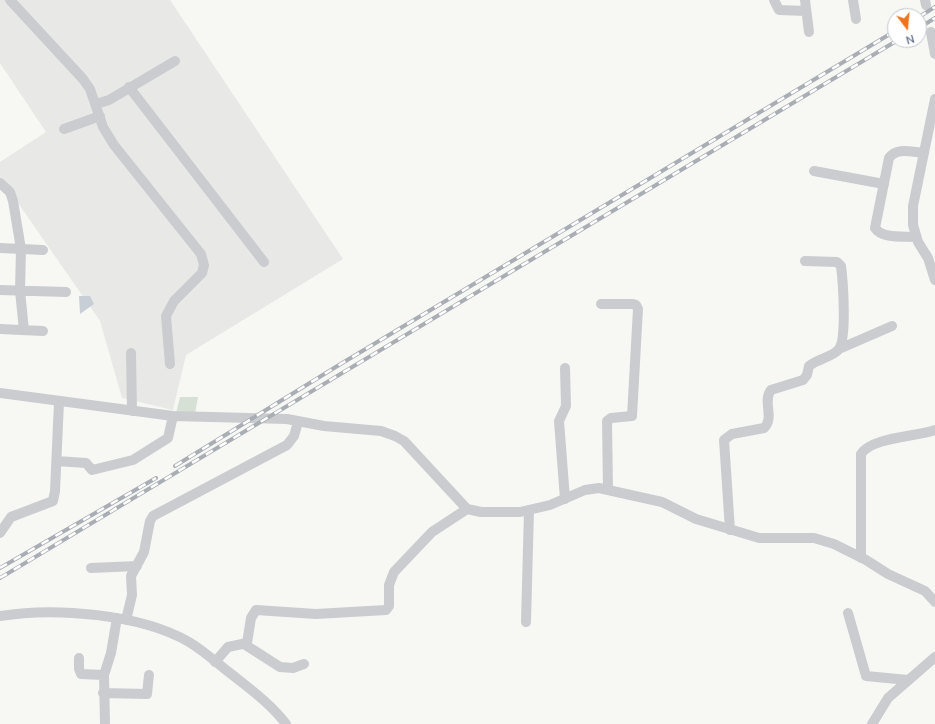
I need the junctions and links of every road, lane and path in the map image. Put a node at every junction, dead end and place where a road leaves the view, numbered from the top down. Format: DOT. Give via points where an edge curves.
graph roads {
  1 [pos="10,0"];
  2 [pos="774,0"];
  3 [pos="805,0"];
  4 [pos="853,0"];
  5 [pos="806,11"];
  6 [pos="856,19"];
  7 [pos="809,32"];
  8 [pos="930,32"];
  9 [pos="935,54"];
  10 [pos="175,61"];
  11 [pos="129,87"];
  12 [pos="935,99"];
  13 [pos="96,104"];
  14 [pos="100,116"];
  15 [pos="64,129"];
  16 [pos="924,153"];
  17 [pos="814,171"];
  18 [pos="0,183"];
  19 [pos="884,184"];
  20 [pos="916,237"];
  21 [pos="0,248"];
  22 [pos="21,249"];
  23 [pos="42,250"];
  24 [pos="805,261"];
  25 [pos="264,262"];
  26 [pos="935,280"];
  27 [pos="0,290"];
  28 [pos="20,291"];
  29 [pos="66,292"];
  30 [pos="601,304"];
  31 [pos="892,326"];
  32 [pos="0,329"];
  33 [pos="24,330"];
  34 [pos="43,331"];
  35 [pos="839,349"];
  36 [pos="131,353"];
  37 [pos="170,364"];
  38 [pos="565,368"];
  39 [pos="0,393"];
  40 [pos="59,402"];
  41 [pos="132,411"];
  42 [pos="173,416"];
  43 [pos="298,422"];
  44 [pos="935,430"];
  45 [pos="57,461"];
  46 [pos="608,490"];
  47 [pos="565,499"];
  48 [pos="467,509"];
  49 [pos="529,510"];
  50 [pos="730,530"];
  51 [pos="0,533"];
  52 [pos="861,558"];
  53 [pos="137,566"];
  54 [pos="91,568"];
  55 [pos="934,597"];
  56 [pos="848,613"];
  57 [pos="0,616"];
  58 [pos="121,619"];
  59 [pos="526,622"];
  60 [pos="244,644"];
  61 [pos="935,657"];
  62 [pos="79,658"];
  63 [pos="215,662"];
  64 [pos="304,664"];
  65 [pos="104,675"];
  66 [pos="149,675"];
  67 [pos="908,680"];
  68 [pos="103,693"];
  69 [pos="105,724"];
  70 [pos="286,724"];
  71 [pos="872,724"];
  1 -- 13 [label="street" via="83,79"];
  2 -- 5 [label="street" via="779,10"];
  3 -- 5 [label="street"];
  4 -- 6 [label="street"];
  5 -- 7 [label="street"];
  8 -- 9 [label="street"];
  10 -- 11 [label="street"];
  11 -- 13 [label="street" via="109,100"];
  11 -- 25 [label="street"];
  12 -- 16 [label="street"];
  13 -- 14 [label="street"];
  14 -- 15 [label="street"];
  14 -- 37 [label="street" via="114,146 202,254 202,273 174,301 166,316"];
  16 -- 19 [label="street" via="893,153 889,158"];
  16 -- 20 [label="street" via="913,206"];
  17 -- 19 [label="street"];
  18 -- 22 [label="street" via="10,192 13,201"];
  19 -- 20 [label="street" via="875,228 883,235"];
  20 -- 26 [label="street" via="928,258"];
  21 -- 22 [label="street"];
  22 -- 23 [label="street"];
  22 -- 28 [label="street"];
  24 -- 35 [label="street" via="837,262 841,266 844,292"];
  27 -- 28 [label="street"];
  28 -- 29 [label="street"];
  28 -- 33 [label="street"];
  30 -- 46 [label="street" via="633,304 638,309 632,416 611,418 607,422"];
  31 -- 35 [label="street"];
  32 -- 33 [label="street"];
  33 -- 34 [label="street"];
  35 -- 50 [label="street" via="809,366 803,380 771,390 768,397 768,425 732,434 724,440"];
  36 -- 41 [label="street"];
  38 -- 47 [label="street" via="565,410 559,422"];
  39 -- 40 [label="street"];
  40 -- 41 [label="street"];
  40 -- 45 [label="street"];
  41 -- 42 [label="street"];
  42 -- 43 [label="street" via="280,418"];
  42 -- 45 [label="street" via="168,438 133,460 92,470 87,464"];
  43 -- 48 [label="street" via="381,431 395,436 419,456"];
  43 -- 53 [label="street" via="294,436 287,445 153,516 144,552"];
  44 -- 52 [label="street" via="876,444 863,450"];
  45 -- 51 [label="street" via="53,501 11,517"];
  46 -- 47 [label="street" via="591,488"];
  46 -- 50 [label="street" via="662,502 696,519"];
  47 -- 49 [label="street"];
  48 -- 49 [label="street" via="481,512"];
  48 -- 60 [label="street" via="432,532 394,572 389,585 389,606 386,610 316,614 259,610 253,613 248,639"];
  49 -- 59 [label="street"];
  50 -- 52 [label="street" via="759,538 814,538 834,544"];
  52 -- 55 [label="street"];
  53 -- 54 [label="street"];
  53 -- 58 [label="street" via="130,580 132,595"];
  56 -- 67 [label="street" via="866,676"];
  57 -- 58 [label="street" via="75,613"];
  58 -- 63 [label="street" via="189,642"];
  58 -- 65 [label="street"];
  60 -- 63 [label="street" via="228,647"];
  60 -- 64 [label="street" via="280,667 293,668"];
  61 -- 67 [label="street"];
  62 -- 65 [label="street" via="81,674"];
  63 -- 70 [label="street" via="257,693"];
  65 -- 68 [label="street"];
  66 -- 68 [label="street" via="147,694"];
  67 -- 71 [label="street" via="888,698"];
  68 -- 69 [label="street"];
}
